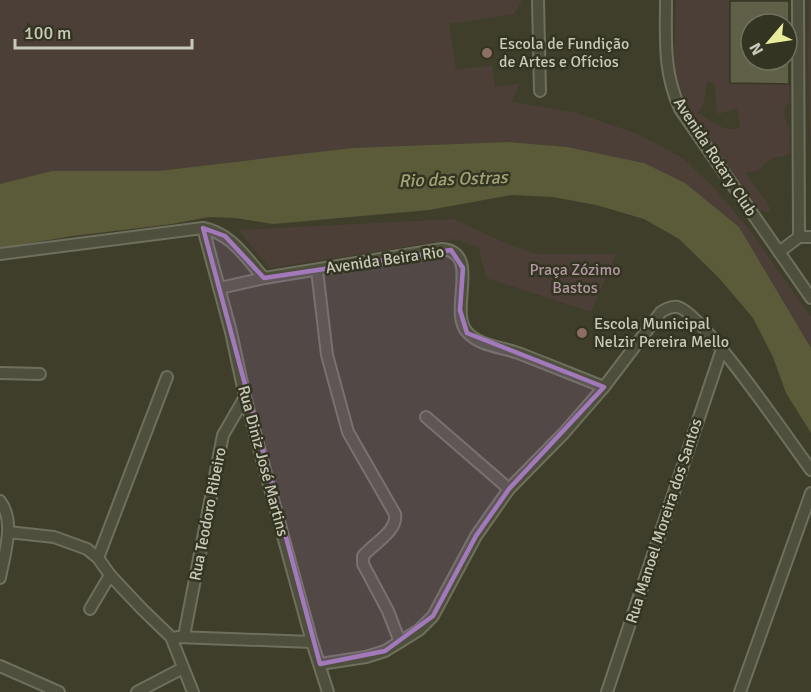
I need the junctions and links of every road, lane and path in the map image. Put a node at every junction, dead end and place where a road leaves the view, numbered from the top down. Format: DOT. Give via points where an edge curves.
graph roads {
  1 [pos="538,0"];
  2 [pos="666,0"];
  3 [pos="798,0"];
  4 [pos="540,91"];
  5 [pos="203,228"];
  6 [pos="799,237"];
  7 [pos="811,237"];
  8 [pos="779,252"];
  9 [pos="0,254"];
  10 [pos="317,270"];
  11 [pos="264,278"];
  12 [pos="220,288"];
  13 [pos="811,298"];
  14 [pos="722,349"];
  15 [pos="0,373"];
  16 [pos="40,374"];
  17 [pos="167,376"];
  18 [pos="604,387"];
  19 [pos="245,396"];
  20 [pos="426,417"];
  21 [pos="811,470"];
  22 [pos="509,489"];
  23 [pos="811,493"];
  24 [pos="0,501"];
  25 [pos="8,532"];
  26 [pos="98,558"];
  27 [pos="110,575"];
  28 [pos="0,578"];
  29 [pos="90,609"];
  30 [pos="184,636"];
  31 [pos="171,637"];
  32 [pos="312,642"];
  33 [pos="400,642"];
  34 [pos="320,664"];
  35 [pos="0,666"];
  36 [pos="183,668"];
  37 [pos="606,691"];
  38 [pos="58,692"];
  39 [pos="137,692"];
  40 [pos="192,692"];
  41 [pos="328,692"];
  42 [pos="740,692"];
  1 -- 4 [label="street"];
  2 -- 8 [label="street, Avenida Rotary Club" via="666,63 671,89 685,116"];
  3 -- 6 [label="street"];
  5 -- 9 [label="street"];
  5 -- 11 [label="street" via="225,236"];
  5 -- 12 [label="street, Rua Diniz José Martins"];
  6 -- 7 [label="street"];
  6 -- 8 [label="street"];
  8 -- 13 [label="street, Avenida Rotary Club"];
  10 -- 11 [label="street, Avenida Beira Rio"];
  10 -- 18 [label="street, Avenida Beira Rio" via="452,250 463,268 460,310 467,333"];
  10 -- 33 [label="street" via="327,355 348,432 395,514 393,528 367,551 363,564"];
  11 -- 12 [label="street, Avenida Beira Rio"];
  12 -- 19 [label="street, Rua Diniz José Martins"];
  14 -- 18 [label="street" via="682,309 669,307 661,312"];
  14 -- 21 [label="street"];
  14 -- 37 [label="street, Rua Manoel Moreira dos Santos"];
  15 -- 16 [label="street"];
  17 -- 26 [label="street"];
  18 -- 22 [label="street"];
  19 -- 30 [label="street, Rua Teodoro Ribeiro" via="221,443"];
  19 -- 32 [label="street, Rua Diniz José Martins"];
  20 -- 22 [label="street"];
  22 -- 33 [label="street" via="476,536 433,616"];
  23 -- 42 [label="street"];
  24 -- 25 [label="street" via="6,509"];
  25 -- 26 [label="street" via="54,537 87,549"];
  25 -- 28 [label="street"];
  26 -- 27 [label="street"];
  27 -- 29 [label="street"];
  27 -- 31 [label="street"];
  30 -- 31 [label="street"];
  30 -- 32 [label="street"];
  31 -- 36 [label="street"];
  32 -- 34 [label="street, Rua Diniz José Martins"];
  33 -- 34 [label="street" via="366,657"];
  34 -- 41 [label="street, Rua Diniz José Martins"];
  35 -- 38 [label="street"];
  36 -- 39 [label="street"];
  36 -- 40 [label="street"];
}
